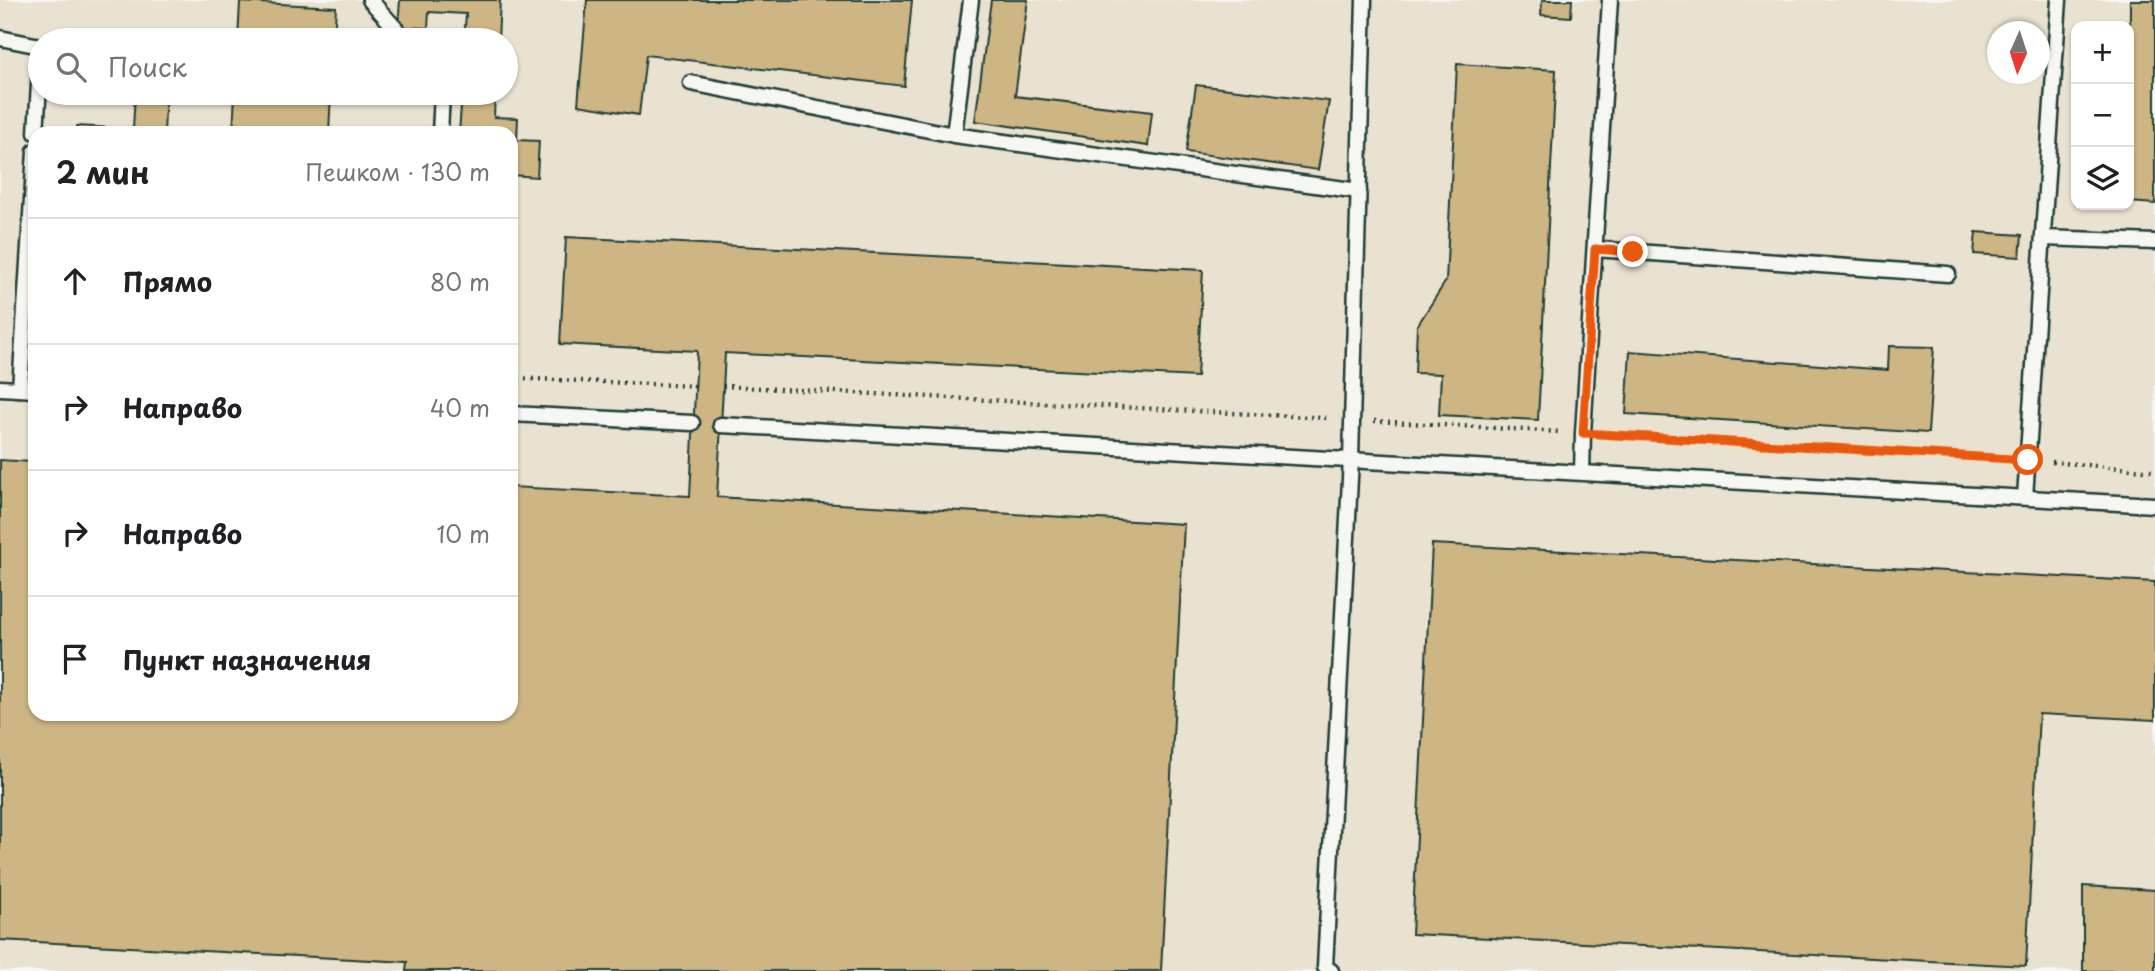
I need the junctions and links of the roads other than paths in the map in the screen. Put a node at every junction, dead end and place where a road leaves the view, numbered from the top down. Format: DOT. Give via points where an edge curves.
graph roads {
  1 [pos="370,0"];
  2 [pos="971,0"];
  3 [pos="1364,0"];
  4 [pos="1610,0"];
  5 [pos="2059,0"];
  6 [pos="395,28"];
  7 [pos="0,38"];
  8 [pos="28,44"];
  9 [pos="691,83"];
  10 [pos="38,105"];
  11 [pos="441,105"];
  12 [pos="36,126"];
  13 [pos="440,126"];
  14 [pos="954,135"];
  15 [pos="1359,191"];
  16 [pos="2043,238"];
  17 [pos="2155,242"];
  18 [pos="1595,249"];
  19 [pos="28,262"];
  20 [pos="1948,274"];
  21 [pos="0,388"];
  22 [pos="20,389"];
  23 [pos="28,390"];
  24 [pos="518,414"];
  25 [pos="692,424"];
  26 [pos="721,425"];
  27 [pos="1351,459"];
  28 [pos="1582,472"];
  29 [pos="2025,497"];
  30 [pos="2155,505"];
  31 [pos="1326,970"];
  1 -- 6 [label="lane"];
  2 -- 14 [label="lane"];
  3 -- 15 [label="lane"];
  4 -- 18 [label="lane"];
  5 -- 16 [label="lane"];
  7 -- 8 [label="lane"];
  9 -- 14 [label="lane"];
  10 -- 12 [label="lane"];
  11 -- 13 [label="lane"];
  14 -- 15 [label="lane"];
  15 -- 27 [label="lane"];
  16 -- 17 [label="lane"];
  16 -- 29 [label="lane"];
  18 -- 20 [label="lane"];
  18 -- 28 [label="lane"];
  19 -- 22 [label="lane"];
  21 -- 22 [label="lane"];
  22 -- 23 [label="lane"];
  24 -- 25 [label="lane"];
  26 -- 27 [label="lane"];
  27 -- 28 [label="lane"];
  27 -- 31 [label="lane"];
  28 -- 29 [label="lane"];
  29 -- 30 [label="lane"];
}
